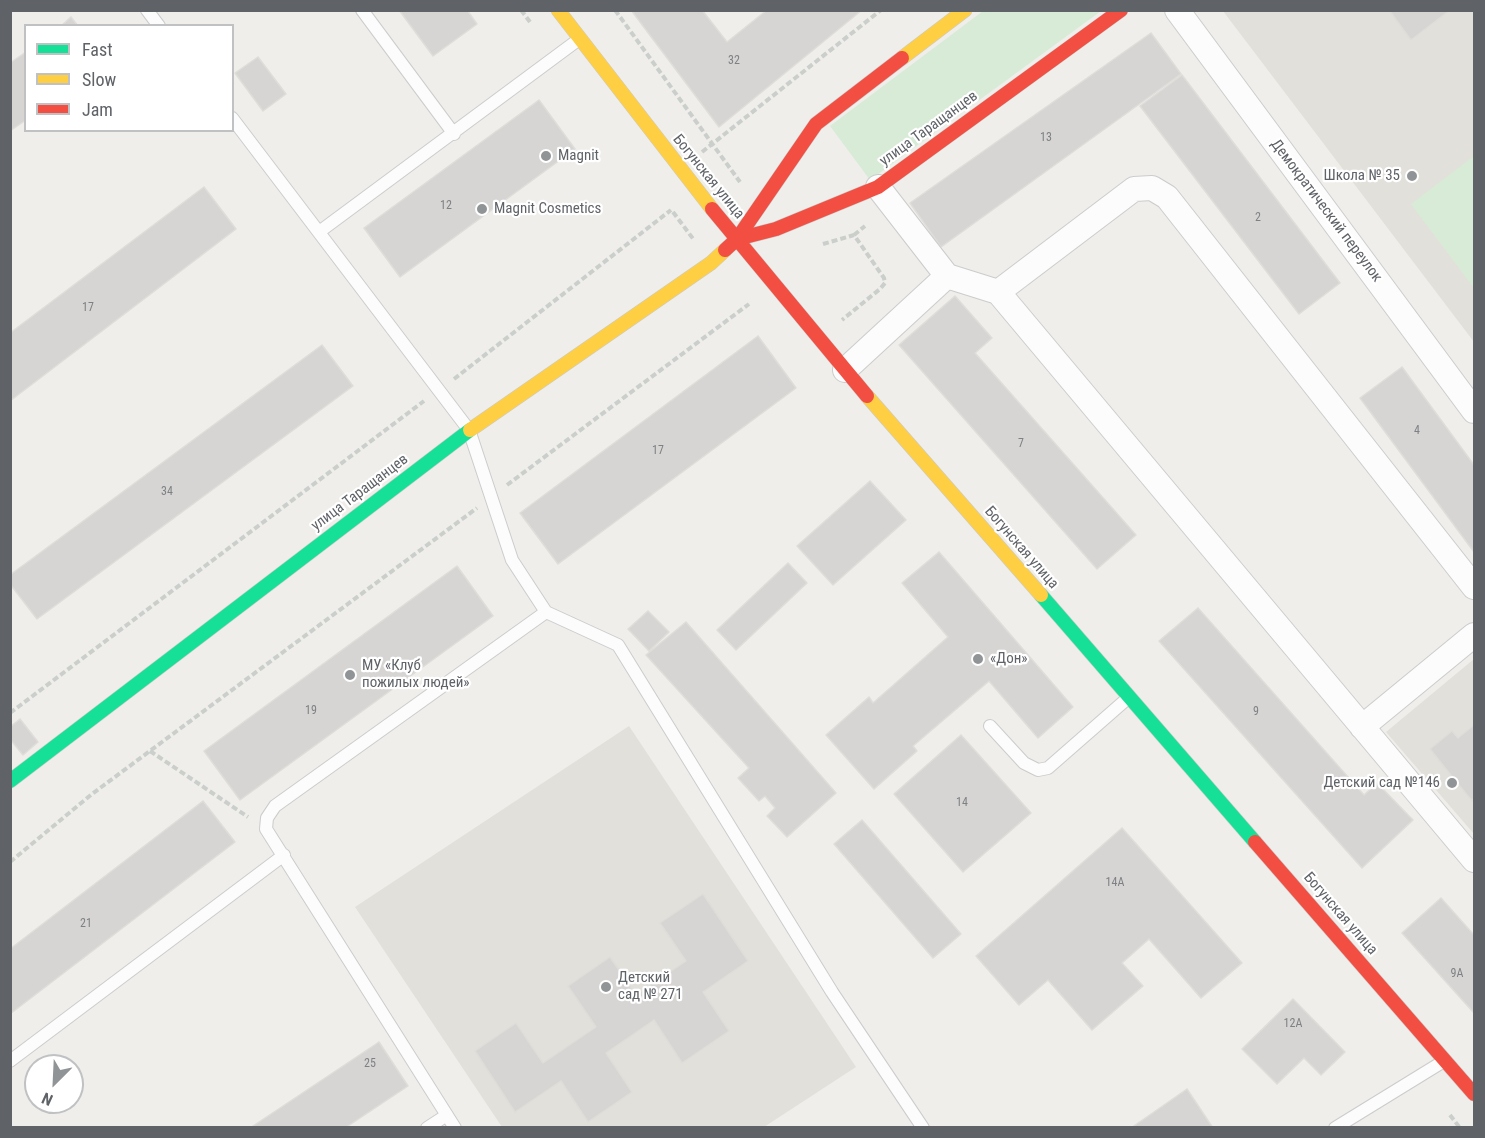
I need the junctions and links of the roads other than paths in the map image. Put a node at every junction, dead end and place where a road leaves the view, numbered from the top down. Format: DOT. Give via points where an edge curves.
graph roads {
  1 [pos="147,10"];
  2 [pos="362,10"];
  3 [pos="558,10"];
  4 [pos="965,10"];
  5 [pos="1121,10"];
  6 [pos="1177,10"];
  7 [pos="158,24"];
  8 [pos="579,39"];
  9 [pos="234,121"];
  10 [pos="454,134"];
  11 [pos="878,187"];
  12 [pos="319,232"];
  13 [pos="736,239"];
  14 [pos="947,276"];
  15 [pos="998,292"];
  16 [pos="845,370"];
  17 [pos="1474,411"];
  18 [pos="470,430"];
  19 [pos="1474,587"];
  20 [pos="546,612"];
  21 [pos="1474,635"];
  22 [pos="1129,697"];
  23 [pos="990,726"];
  24 [pos="1362,728"];
  25 [pos="10,781"];
  26 [pos="284,855"];
  27 [pos="1474,860"];
  28 [pos="1445,1060"];
  29 [pos="10,1061"];
  30 [pos="1474,1094"];
  31 [pos="447,1115"];
  32 [pos="427,1128"];
  33 [pos="455,1128"];
  34 [pos="923,1128"];
  35 [pos="1335,1128"];
  1 -- 7 [label="lane"];
  2 -- 10 [label="lane"];
  3 -- 8 [label="street, Богунская улица"];
  4 -- 13 [label="street, улица Таращанцев" via="816,124"];
  5 -- 11 [label="street, улица Таращанцев"];
  6 -- 17 [label="street, Демократический переулок"];
  8 -- 10 [label="lane"];
  8 -- 13 [label="street, Богунская улица"];
  9 -- 12 [label="lane"];
  10 -- 12 [label="lane"];
  11 -- 13 [label="street, улица Таращанцев" via="776,229"];
  11 -- 14 [label="street"];
  12 -- 18 [label="lane"];
  13 -- 16 [label="street, Богунская улица"];
  13 -- 18 [label="street, улица Таращанцев" via="711,263"];
  14 -- 15 [label="street"];
  14 -- 16 [label="street"];
  15 -- 19 [label="street" via="1134,189 1152,188 1167,197"];
  15 -- 24 [label="street"];
  16 -- 22 [label="street, Богунская улица"];
  18 -- 20 [label="lane" via="512,560"];
  18 -- 25 [label="street, улица Таращанцев"];
  20 -- 26 [label="lane" via="275,806 267,818 266,830"];
  20 -- 34 [label="lane" via="618,645 832,992"];
  21 -- 24 [label="street"];
  22 -- 23 [label="lane" via="1048,768 1038,770 1024,763"];
  22 -- 28 [label="street, Богунская улица"];
  24 -- 27 [label="street"];
  26 -- 29 [label="lane"];
  26 -- 31 [label="lane"];
  28 -- 30 [label="street, Богунская улица"];
  28 -- 35 [label="lane"];
  31 -- 32 [label="lane"];
  31 -- 33 [label="lane"];
}
